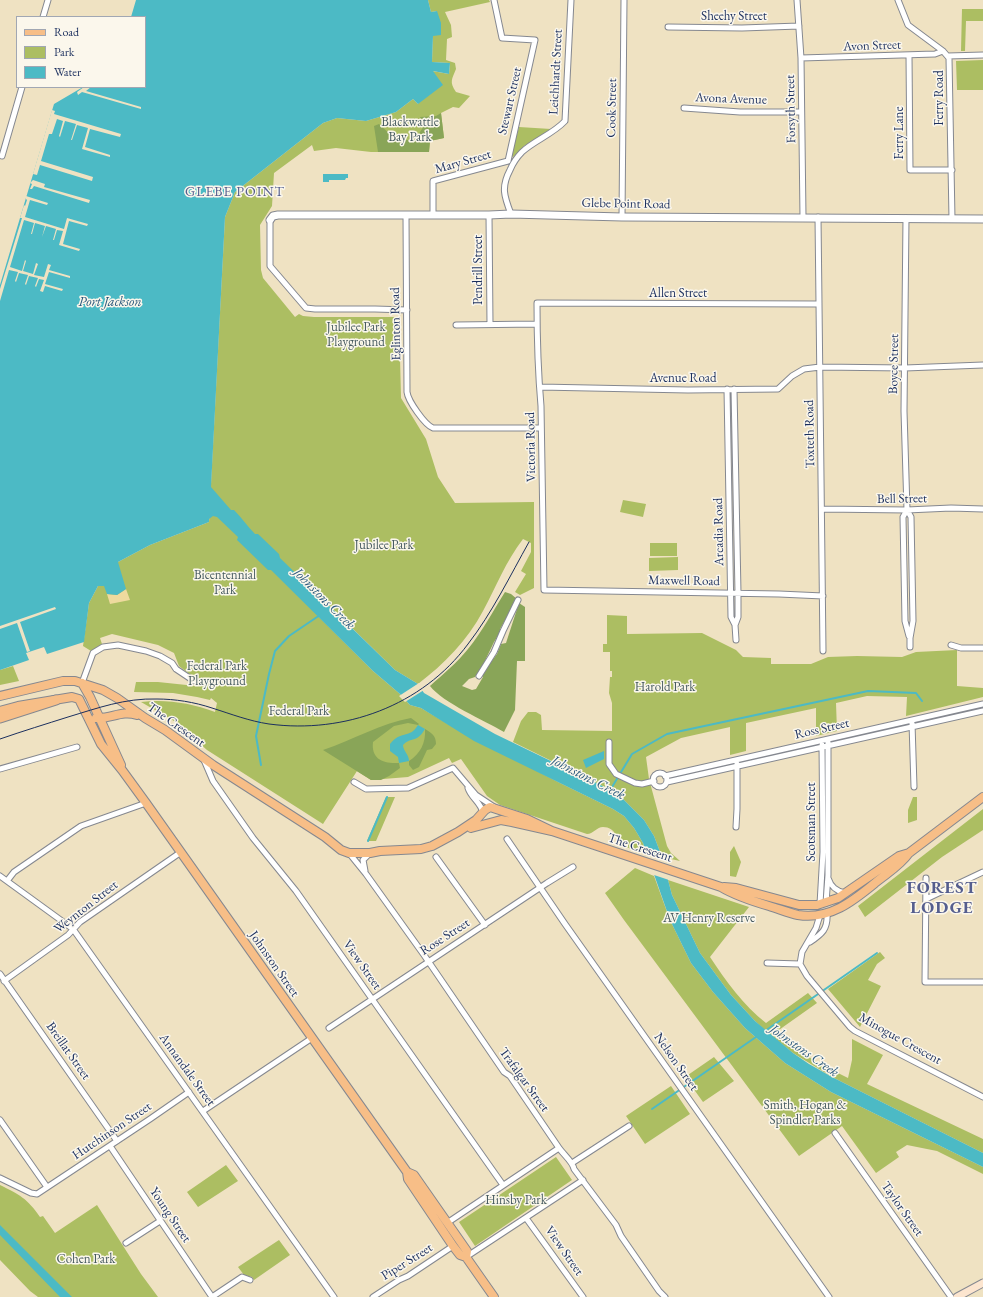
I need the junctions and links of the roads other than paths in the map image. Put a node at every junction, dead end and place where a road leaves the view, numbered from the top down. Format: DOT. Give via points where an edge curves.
graph roads {
  1 [pos="48,0"];
  2 [pos="494,0"];
  3 [pos="571,0"];
  4 [pos="624,0"];
  5 [pos="797,0"];
  6 [pos="898,0"];
  7 [pos="43,16"];
  8 [pos="799,26"];
  9 [pos="668,27"];
  10 [pos="943,51"];
  11 [pos="909,55"];
  12 [pos="983,55"];
  13 [pos="948,56"];
  14 [pos="801,58"];
  15 [pos="22,88"];
  16 [pos="684,108"];
  17 [pos="802,112"];
  18 [pos="2,156"];
  19 [pos="511,162"];
  20 [pos="952,170"];
  21 [pos="406,214"];
  22 [pos="511,214"];
  23 [pos="433,215"];
  24 [pos="489,215"];
  25 [pos="622,216"];
  26 [pos="803,217"];
  27 [pos="818,217"];
  28 [pos="906,218"];
  29 [pos="952,219"];
  30 [pos="983,219"];
  31 [pos="270,220"];
  32 [pos="537,303"];
  33 [pos="819,304"];
  34 [pos="407,310"];
  35 [pos="490,324"];
  36 [pos="537,324"];
  37 [pos="456,325"];
  38 [pos="983,366"];
  39 [pos="820,367"];
  40 [pos="905,368"];
  41 [pos="540,387"];
  42 [pos="734,389"];
  43 [pos="727,390"];
  44 [pos="541,428"];
  45 [pos="728,442"];
  46 [pos="735,442"];
  47 [pos="736,485"];
  48 [pos="729,486"];
  49 [pos="822,509"];
  50 [pos="983,509"];
  51 [pos="907,510"];
  52 [pos="544,590"];
  53 [pos="730,593"];
  54 [pos="738,593"];
  55 [pos="823,596"];
  56 [pos="518,600"];
  57 [pos="735,625"];
  58 [pos="910,638"];
  59 [pos="736,640"];
  60 [pos="951,645"];
  61 [pos="910,647"];
  62 [pos="983,648"];
  63 [pos="824,651"];
  64 [pos="479,676"];
  65 [pos="196,681"];
  66 [pos="82,683"];
  67 [pos="0,696"];
  68 [pos="56,700"];
  69 [pos="983,704"];
  70 [pos="0,711"];
  71 [pos="983,711"];
  72 [pos="88,715"];
  73 [pos="0,718"];
  74 [pos="99,718"];
  75 [pos="145,718"];
  76 [pos="912,720"];
  77 [pos="912,727"];
  78 [pos="609,742"];
  79 [pos="826,744"];
  80 [pos="77,747"];
  81 [pos="204,759"];
  82 [pos="737,760"];
  83 [pos="737,766"];
  84 [pos="0,769"];
  85 [pos="122,770"];
  86 [pos="665,776"];
  87 [pos="654,781"];
  88 [pos="354,782"];
  89 [pos="667,782"];
  90 [pos="466,783"];
  91 [pos="914,787"];
  92 [pos="983,797"];
  93 [pos="146,803"];
  94 [pos="496,809"];
  95 [pos="483,813"];
  96 [pos="494,822"];
  97 [pos="736,827"];
  98 [pos="552,831"];
  99 [pos="458,832"];
  100 [pos="325,837"];
  101 [pos="507,839"];
  102 [pos="380,851"];
  103 [pos="181,852"];
  104 [pos="909,852"];
  105 [pos="349,853"];
  106 [pos="370,853"];
  107 [pos="436,858"];
  108 [pos="574,867"];
  109 [pos="983,872"];
  110 [pos="366,874"];
  111 [pos="828,875"];
  112 [pos="0,876"];
  113 [pos="926,878"];
  114 [pos="7,881"];
  115 [pos="540,887"];
  116 [pos="721,887"];
  117 [pos="845,893"];
  118 [pos="926,899"];
  119 [pos="823,903"];
  120 [pos="823,915"];
  121 [pos="485,925"];
  122 [pos="73,929"];
  123 [pos="805,946"];
  124 [pos="428,962"];
  125 [pos="768,963"];
  126 [pos="800,964"];
  127 [pos="0,974"];
  128 [pos="4,981"];
  129 [pos="983,982"];
  130 [pos="372,999"];
  131 [pos="329,1028"];
  132 [pos="312,1038"];
  133 [pos="189,1092"];
  134 [pos="983,1097"];
  135 [pos="203,1111"];
  136 [pos="0,1120"];
  137 [pos="629,1126"];
  138 [pos="835,1133"];
  139 [pos="118,1141"];
  140 [pos="110,1146"];
  141 [pos="559,1148"];
  142 [pos="572,1163"];
  143 [pos="407,1172"];
  144 [pos="0,1178"];
  145 [pos="583,1180"];
  146 [pos="503,1185"];
  147 [pos="47,1187"];
  148 [pos="526,1218"];
  149 [pos="160,1221"];
  150 [pos="447,1223"];
  151 [pos="126,1243"];
  152 [pos="453,1246"];
  153 [pos="466,1257"];
  154 [pos="983,1279"];
  155 [pos="250,1280"];
  156 [pos="983,1284"];
  157 [pos="967,1291"];
  158 [pos="212,1297"];
  159 [pos="334,1297"];
  160 [pos="373,1297"];
  161 [pos="494,1297"];
  162 [pos="583,1297"];
  163 [pos="665,1297"];
  164 [pos="829,1297"];
  165 [pos="951,1297"];
  166 [pos="959,1297"];
  1 -- 7 [label="street"];
  2 -- 19 [label="street, Stewart Street" via="502,39 535,40"];
  3 -- 19 [label="street, Leichhardt Street" via="565,121"];
  4 -- 25 [label="street, Cook Street"];
  5 -- 8 [label="street, Forsyth Street"];
  6 -- 10 [label="street, Ferry Road" via="908,25"];
  8 -- 9 [label="street, Sheehy Street"];
  8 -- 14 [label="street, Forsyth Street"];
  10 -- 11 [label="street, Avon Street" via="935,54"];
  10 -- 13 [label="street, Ferry Road"];
  11 -- 14 [label="street, Avon Street"];
  11 -- 20 [label="street, Ferry Lane" via="910,170"];
  12 -- 13 [label="street"];
  13 -- 20 [label="street, Ferry Road"];
  14 -- 17 [label="street, Forsyth Street"];
  15 -- 18 [label="street"];
  16 -- 17 [label="street, Avona Avenue" via="740,112"];
  17 -- 26 [label="street, Forsyth Street"];
  19 -- 22 [label="street, Leichhardt Street" via="504,190"];
  19 -- 23 [label="street, Mary Street" via="433,181"];
  20 -- 29 [label="street, Ferry Road"];
  21 -- 23 [label="street, Glebe Point Road"];
  21 -- 31 [label="street, Glebe Point Road" via="278,215"];
  21 -- 34 [label="street, Eglinton Road"];
  22 -- 24 [label="street, Glebe Point Road"];
  22 -- 25 [label="street, Glebe Point Road"];
  23 -- 24 [label="street, Glebe Point Road"];
  24 -- 35 [label="street, Pendrill Street"];
  25 -- 26 [label="street, Glebe Point Road"];
  26 -- 27 [label="street, Glebe Point Road"];
  27 -- 28 [label="street, Glebe Point Road"];
  27 -- 33 [label="street, Toxteth Road"];
  28 -- 29 [label="street, Glebe Point Road"];
  28 -- 40 [label="street, Boyce Street"];
  29 -- 30 [label="street, Glebe Point Road"];
  31 -- 34 [label="street" via="270,266 305,307"];
  32 -- 33 [label="street, Allen Street"];
  32 -- 36 [label="street, Victoria Road"];
  33 -- 39 [label="street, Toxteth Road"];
  34 -- 44 [label="street, Eglinton Road" via="407,395 430,427"];
  35 -- 36 [label="street"];
  35 -- 37 [label="street"];
  36 -- 41 [label="street, Victoria Road"];
  38 -- 40 [label="street, Avenue Road"];
  39 -- 40 [label="street, Avenue Road"];
  39 -- 42 [label="street, Avenue Road" via="804,369 778,389"];
  39 -- 49 [label="street, Toxteth Road"];
  40 -- 51 [label="street, Boyce Street"];
  41 -- 43 [label="street, Avenue Road"];
  41 -- 44 [label="street, Victoria Road"];
  42 -- 43 [label="street, Avenue Road"];
  42 -- 46 [label="street, Arcadia Road"];
  43 -- 45 [label="street, Arcadia Road"];
  44 -- 52 [label="street, Victoria Road"];
  45 -- 46 [label="street"];
  45 -- 48 [label="street, Arcadia Road"];
  46 -- 47 [label="street, Arcadia Road"];
  47 -- 48 [label="street, Arcadia Road"];
  47 -- 54 [label="street, Arcadia Road"];
  48 -- 53 [label="street, Arcadia Road"];
  49 -- 51 [label="street, Bell Street"];
  49 -- 55 [label="street, Toxteth Road"];
  50 -- 51 [label="street, Bell Street"];
  51 -- 58 [label="street, Boyce Street" via="910,517 913,621"];
  51 -- 58 [label="street, Boyce Street" via="903,517 905,621"];
  52 -- 53 [label="street, Maxwell Road"];
  53 -- 54 [label="street, Maxwell Road"];
  53 -- 57 [label="street, Arcadia Road" via="731,617"];
  54 -- 55 [label="street, Maxwell Road"];
  54 -- 57 [label="street, Arcadia Road" via="738,617"];
  55 -- 63 [label="street, Toxteth Road"];
  56 -- 64 [label="street" via="494,652"];
  57 -- 59 [label="street, Arcadia Road"];
  58 -- 61 [label="street, Boyce Street"];
  60 -- 62 [label="street" via="961,648"];
  65 -- 66 [label="street" via="160,656 118,645 103,647 93,653"];
  66 -- 67 [label="main road, The Crescent" via="58,682"];
  66 -- 72 [label="main road"];
  66 -- 74 [label="main road, Johnston Street"];
  66 -- 75 [label="main road, The Crescent" via="104,690"];
  68 -- 70 [label="main road"];
  68 -- 72 [label="main road, Johnston Street" via="77,697"];
  68 -- 73 [label="highway"];
  69 -- 76 [label="street, Ross Street"];
  71 -- 77 [label="street, Ross Street"];
  72 -- 74 [label="main road"];
  72 -- 85 [label="main road, Johnston Street" via="101,744"];
  74 -- 75 [label="main road" via="127,713"];
  74 -- 85 [label="main road, Johnston Street"];
  75 -- 81 [label="main road, The Crescent"];
  76 -- 77 [label="street"];
  76 -- 79 [label="street, Ross Street"];
  77 -- 79 [label="street, Ross Street"];
  77 -- 91 [label="street"];
  78 -- 87 [label="street" via="609,764 616,774 638,784"];
  79 -- 82 [label="street, Ross Street" via="822,741"];
  79 -- 83 [label="street, Ross Street"];
  79 -- 111 [label="street, Scotsman Street"];
  79 -- 119 [label="street, Scotsman Street"];
  80 -- 84 [label="street"];
  81 -- 100 [label="main road, The Crescent"];
  81 -- 130 [label="street, View Street" via="211,778 222,794 296,891"];
  82 -- 83 [label="street"];
  82 -- 86 [label="street, Ross Street"];
  83 -- 89 [label="street, Ross Street"];
  83 -- 97 [label="street"];
  85 -- 93 [label="main road, Johnston Street"];
  86 -- 87 [label="street, Ross Street" via="657,774"];
  86 -- 89 [label="street"];
  87 -- 89 [label="street, Ross Street" via="657,786"];
  88 -- 90 [label="street" via="366,789 408,788 452,768"];
  90 -- 94 [label="street"];
  90 -- 95 [label="street" via="471,796 480,805"];
  92 -- 104 [label="main road"];
  93 -- 103 [label="main road, Johnston Street"];
  93 -- 114 [label="street" via="81,826 14,872"];
  94 -- 95 [label="main road" via="488,808"];
  94 -- 96 [label="main road" via="499,816"];
  94 -- 98 [label="main road, The Crescent" via="527,818"];
  95 -- 96 [label="main road" via="485,820"];
  95 -- 99 [label="main road, The Crescent"];
  96 -- 98 [label="main road, The Crescent" via="500,820"];
  96 -- 99 [label="main road, The Crescent"];
  98 -- 116 [label="main road, The Crescent"];
  99 -- 102 [label="main road, The Crescent" via="427,848"];
  100 -- 102 [label="main road, The Crescent" via="351,849"];
  100 -- 105 [label="main road, The Crescent"];
  101 -- 115 [label="street, Nelson Street"];
  102 -- 106 [label="main road, The Crescent"];
  103 -- 122 [label="street, Weynton Street"];
  103 -- 132 [label="main road, Johnston Street"];
  104 -- 117 [label="main road" via="867,876"];
  104 -- 120 [label="main road" via="903,862 858,897 840,909"];
  105 -- 106 [label="main road, The Crescent"];
  105 -- 110 [label="street, Trafalgar Street"];
  106 -- 110 [label="street" via="362,860"];
  107 -- 121 [label="street"];
  108 -- 115 [label="street, Rose Street"];
  109 -- 118 [label="street"];
  110 -- 124 [label="street, Trafalgar Street"];
  111 -- 117 [label="street, Scotsman Street" via="833,887"];
  111 -- 119 [label="street, Scotsman Street"];
  112 -- 114 [label="street, Annandale Street"];
  113 -- 118 [label="street"];
  114 -- 122 [label="street, Annandale Street"];
  115 -- 121 [label="street, Rose Street"];
  115 -- 164 [label="street, Nelson Street"];
  116 -- 119 [label="main road, The Crescent" via="736,888 799,905"];
  116 -- 120 [label="main road, The Crescent" via="735,895 792,914"];
  117 -- 119 [label="main road"];
  118 -- 129 [label="street" via="925,982"];
  119 -- 120 [label="main road"];
  120 -- 123 [label="street"];
  120 -- 123 [label="street" via="827,924 824,930"];
  121 -- 124 [label="street, Rose Street"];
  122 -- 128 [label="street, Weynton Street"];
  122 -- 133 [label="street, Annandale Street"];
  123 -- 126 [label="street"];
  124 -- 130 [label="street, Rose Street"];
  124 -- 141 [label="street, Trafalgar Street"];
  125 -- 126 [label="street"];
  126 -- 134 [label="street, Minogue Crescent" via="806,976 852,1029"];
  127 -- 128 [label="street, Breillat Street"];
  128 -- 139 [label="street, Breillat Street"];
  130 -- 131 [label="street, Rose Street"];
  130 -- 146 [label="street, View Street"];
  132 -- 135 [label="street"];
  132 -- 143 [label="main road, Johnston Street"];
  133 -- 135 [label="street, Annandale Street"];
  133 -- 139 [label="street, Hutchinson Street"];
  135 -- 159 [label="street, Annandale Street"];
  136 -- 147 [label="street"];
  137 -- 142 [label="street"];
  138 -- 165 [label="street, Taylor Street"];
  139 -- 140 [label="street, Hutchinson Street"];
  140 -- 147 [label="street, Hutchinson Street"];
  140 -- 149 [label="street, Young Street"];
  141 -- 142 [label="street, Trafalgar Street"];
  141 -- 146 [label="street"];
  142 -- 145 [label="street, Trafalgar Street"];
  143 -- 150 [label="main road, Johnston Street" via="414,1175"];
  143 -- 152 [label="main road, Johnston Street" via="408,1180"];
  144 -- 147 [label="street, Hutchinson Street" via="31,1193 37,1194"];
  145 -- 148 [label="street"];
  145 -- 163 [label="street, Trafalgar Street"];
  146 -- 150 [label="street"];
  148 -- 153 [label="street"];
  148 -- 162 [label="street, View Street"];
  149 -- 151 [label="street"];
  149 -- 158 [label="street, Young Street"];
  150 -- 153 [label="main road, Johnston Street" via="467,1251"];
  152 -- 153 [label="main road, Johnston Street" via="460,1255"];
  152 -- 160 [label="street, Piper Street"];
  153 -- 161 [label="main road, Johnston Street"];
  154 -- 157 [label="main road"];
  155 -- 158 [label="street" via="242,1277"];
  156 -- 157 [label="main road"];
  157 -- 166 [label="main road"];
}
